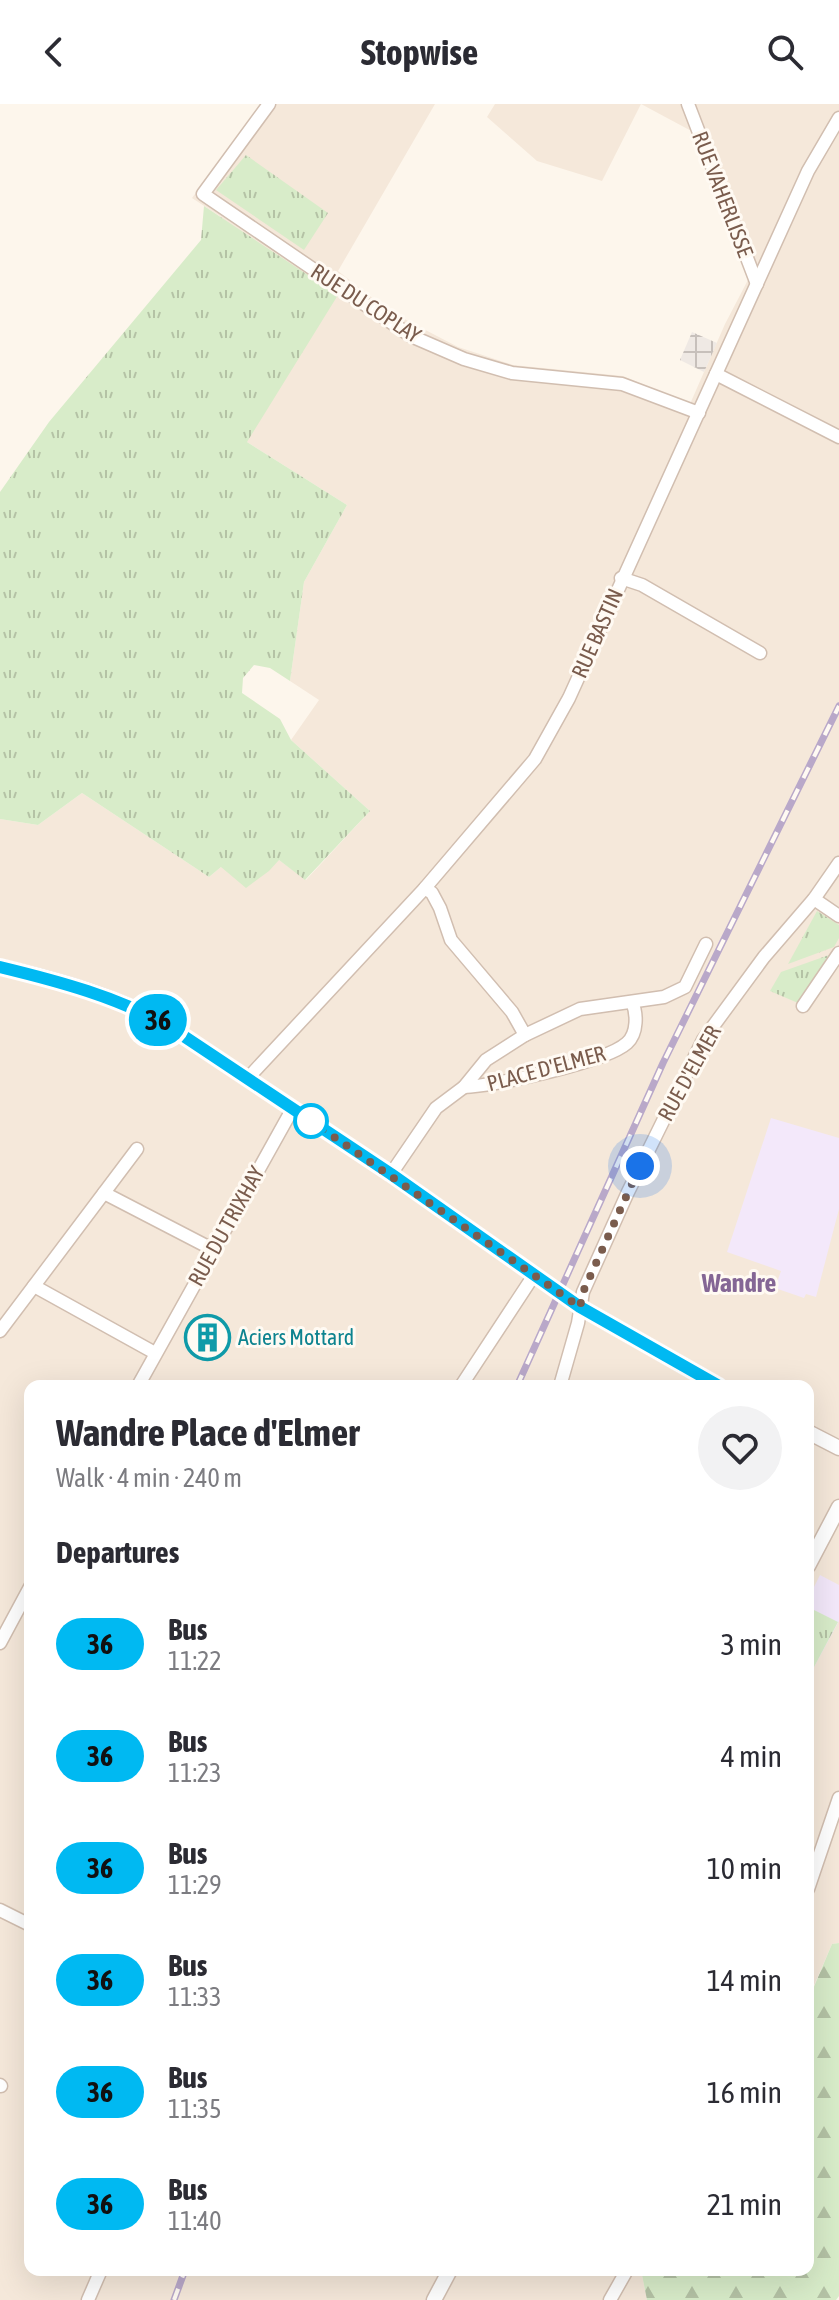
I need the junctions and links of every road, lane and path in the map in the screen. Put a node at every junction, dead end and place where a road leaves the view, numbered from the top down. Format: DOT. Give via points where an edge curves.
graph roads {
  1 [pos="269,104"];
  2 [pos="688,104"];
  3 [pos="839,118"];
  4 [pos="757,284"];
  5 [pos="716,374"];
  6 [pos="699,413"];
  7 [pos="839,437"];
  8 [pos="621,578"];
  9 [pos="760,653"];
  10 [pos="839,863"];
  11 [pos="425,888"];
  12 [pos="814,899"];
  13 [pos="839,916"];
  14 [pos="706,944"];
  15 [pos="839,953"];
  16 [pos="0,967"];
  17 [pos="632,1002"];
  18 [pos="803,1006"];
  19 [pos="525,1035"];
  20 [pos="248,1078"];
  21 [pos="464,1087"];
  22 [pos="293,1108"];
  23 [pos="137,1149"];
  24 [pos="391,1174"];
  25 [pos="104,1193"];
  26 [pos="214,1250"];
  27 [pos="534,1275"];
  28 [pos="34,1286"];
  29 [pos="580,1307"];
  30 [pos="0,1331"];
  31 [pos="155,1353"];
  32 [pos="141,1380"];
  33 [pos="465,1380"];
  34 [pos="562,1380"];
  35 [pos="708,1380"];
  36 [pos="814,1435"];
  37 [pos="839,1448"];
  38 [pos="839,1507"];
  39 [pos="814,1555"];
  40 [pos="24,1596"];
  41 [pos="4,1625"];
  42 [pos="0,1643"];
  43 [pos="839,1798"];
  44 [pos="814,1871"];
  45 [pos="0,1910"];
  46 [pos="24,1922"];
  47 [pos="98,2276"];
  48 [pos="447,2276"];
  49 [pos="624,2276"];
  50 [pos="88,2300"];
  51 [pos="434,2300"];
  52 [pos="610,2300"];
  1 -- 6 [label="street, RUE DU COPLAY" via="203,194 411,336 512,373 622,384"];
  2 -- 4 [label="street, RUE VAHERLISSE"];
  3 -- 4 [label="street, RUE BASTIN" via="808,171"];
  4 -- 5 [label="street, RUE BASTIN"];
  5 -- 6 [label="street, RUE BASTIN"];
  5 -- 7 [label="street"];
  6 -- 8 [label="street, RUE BASTIN"];
  8 -- 9 [label="street"];
  8 -- 11 [label="street, RUE BASTIN" via="569,698 535,759"];
  10 -- 12 [label="street, RUE D'ELMER"];
  11 -- 19 [label="street" via="440,908 451,940"];
  11 -- 20 [label="street, RUE BASTIN"];
  12 -- 13 [label="street"];
  12 -- 29 [label="street, RUE D'ELMER" via="703,1040 628,1192"];
  14 -- 17 [label="street" via="685,987"];
  15 -- 18 [label="street"];
  16 -- 20 [label="street" via="144,1013"];
  17 -- 19 [label="street, PLACE D'ELMER" via="580,1009"];
  17 -- 21 [label="street, PLACE D'ELMER" via="635,1022 625,1045 597,1058"];
  19 -- 21 [label="street, PLACE D'ELMER" via="486,1060"];
  20 -- 22 [label="street"];
  21 -- 24 [label="street, PLACE D'ELMER" via="436,1108"];
  22 -- 24 [label="street"];
  22 -- 26 [label="street, RUE DU TRIXHAY"];
  23 -- 25 [label="street"];
  24 -- 27 [label="street"];
  25 -- 26 [label="street"];
  25 -- 28 [label="street"];
  26 -- 31 [label="street, RUE DU TRIXHAY"];
  27 -- 29 [label="street"];
  27 -- 33 [label="street"];
  28 -- 30 [label="street"];
  28 -- 31 [label="street"];
  29 -- 34 [label="street, RUE D'ELMER"];
  29 -- 35 [label="street"];
  31 -- 32 [label="street, RUE DU TRIXHAY"];
  36 -- 37 [label="street"];
  38 -- 39 [label="street"];
  40 -- 41 [label="street"];
  41 -- 42 [label="street"];
  43 -- 44 [label="street"];
  45 -- 46 [label="street"];
  47 -- 50 [label="street"];
  48 -- 51 [label="street"];
  49 -- 52 [label="street"];
}
